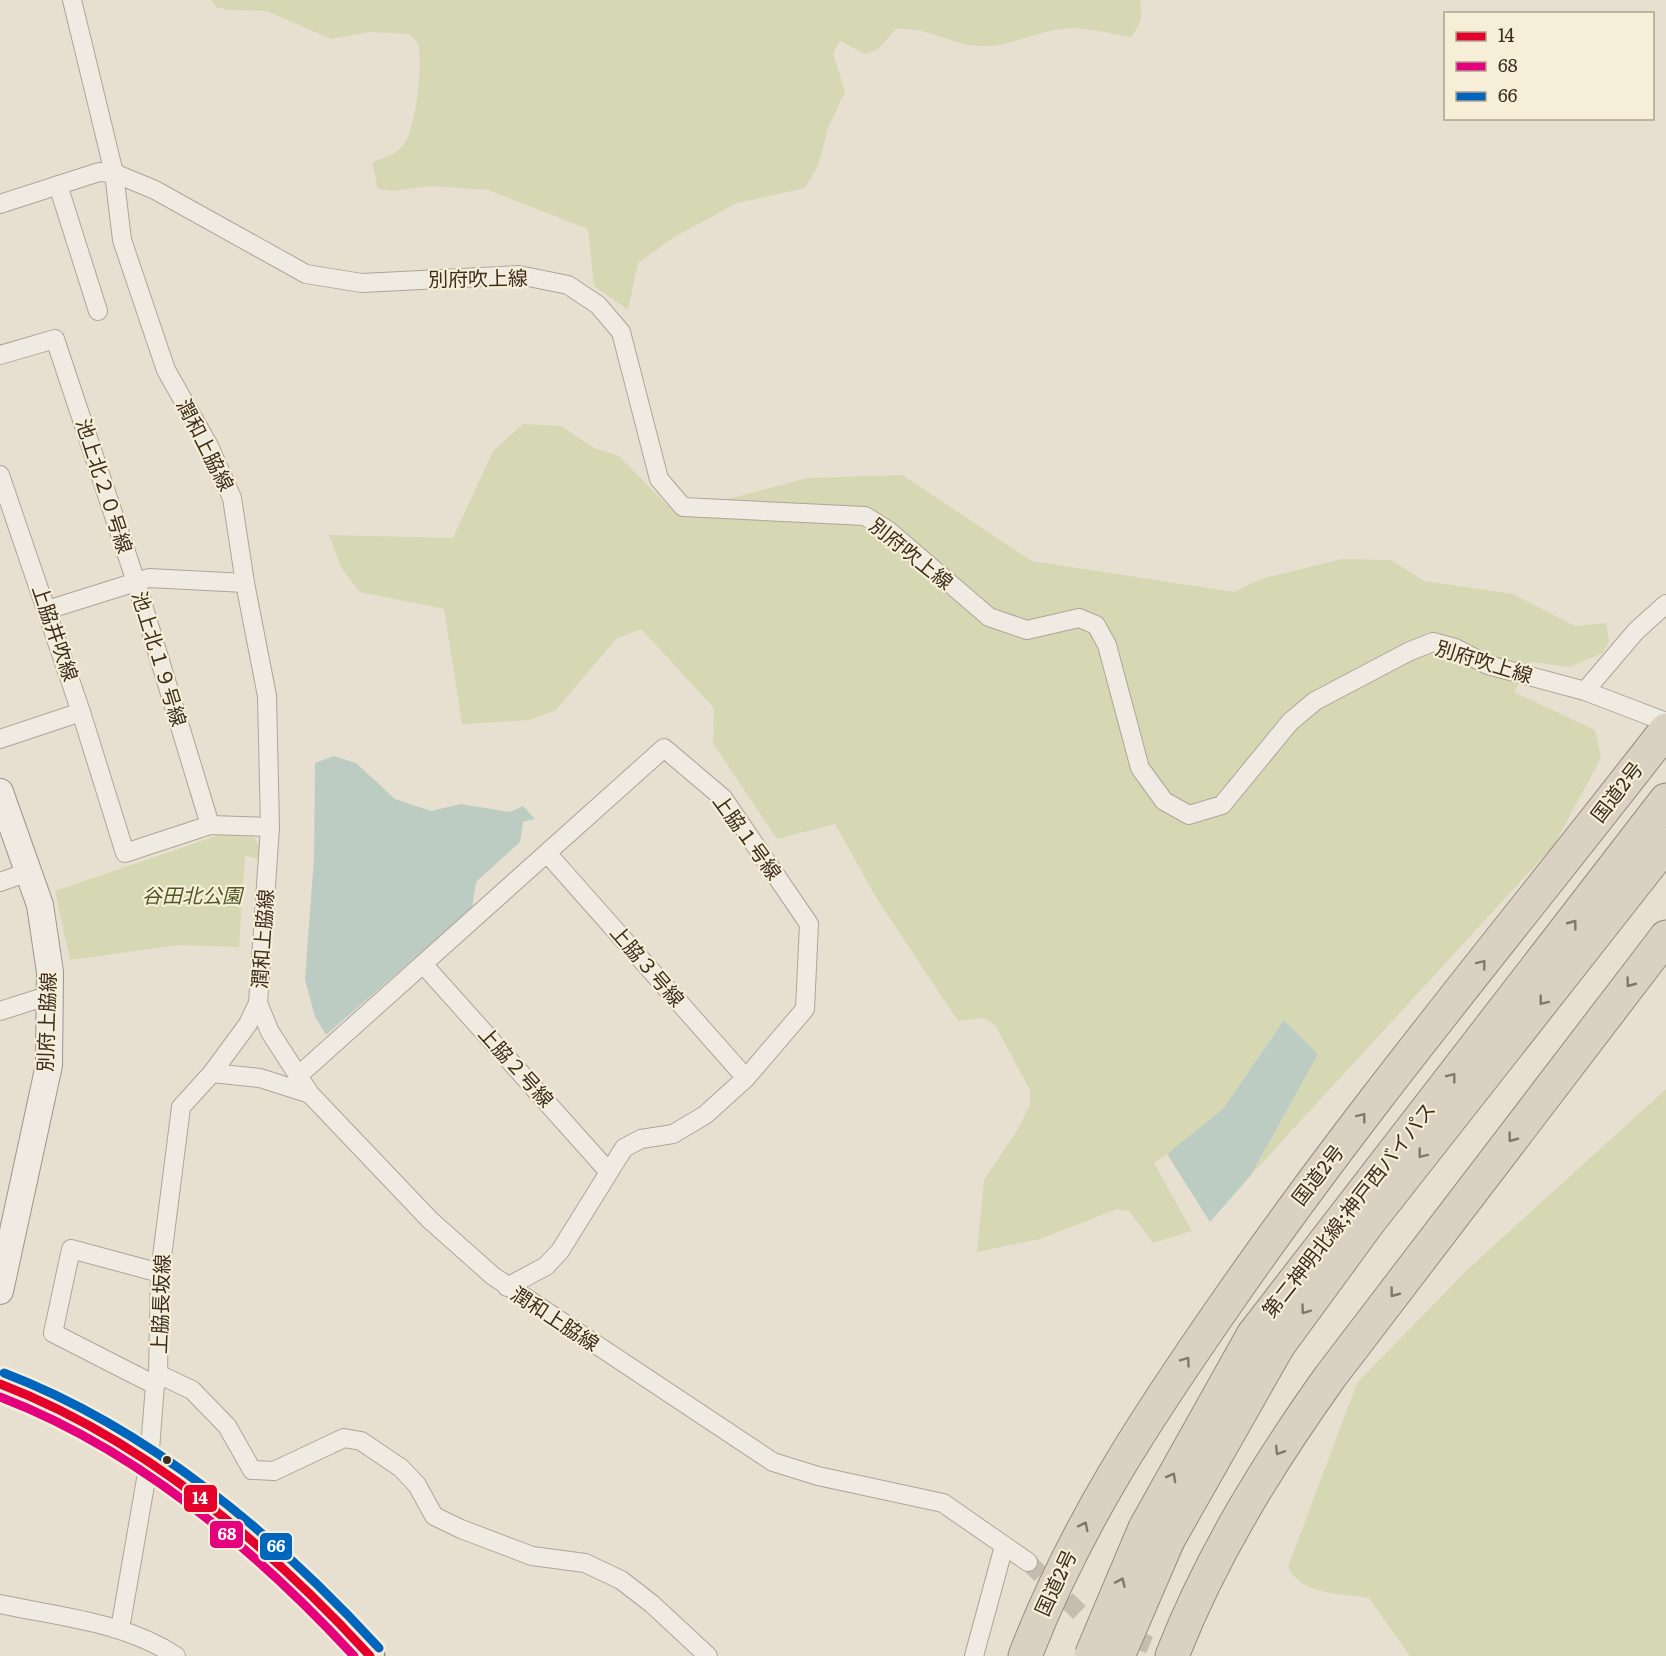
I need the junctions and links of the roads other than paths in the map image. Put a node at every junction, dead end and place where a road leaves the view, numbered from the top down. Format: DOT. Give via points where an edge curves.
graph roads {
  1 [pos="72,0"];
  2 [pos="114,173"];
  3 [pos="58,186"];
  4 [pos="0,204"];
  5 [pos="98,311"];
  6 [pos="0,356"];
  7 [pos="0,475"];
  8 [pos="136,582"];
  9 [pos="245,583"];
  10 [pos="1666,604"];
  11 [pos="47,610"];
  12 [pos="1585,691"];
  13 [pos="81,712"];
  14 [pos="1666,722"];
  15 [pos="1666,730"];
  16 [pos="0,738"];
  17 [pos="0,792"];
  18 [pos="1666,800"];
  19 [pos="210,825"];
  20 [pos="270,826"];
  21 [pos="1666,844"];
  22 [pos="547,853"];
  23 [pos="28,872"];
  24 [pos="0,882"];
  25 [pos="1666,937"];
  26 [pos="423,964"];
  27 [pos="50,995"];
  28 [pos="258,1003"];
  29 [pos="0,1011"];
  30 [pos="212,1073"];
  31 [pos="298,1075"];
  32 [pos="746,1078"];
  33 [pos="310,1094"];
  34 [pos="608,1171"];
  35 [pos="160,1273"];
  36 [pos="507,1287"];
  37 [pos="0,1291"];
  38 [pos="157,1380"];
  39 [pos="0,1384"];
  40 [pos="148,1462"];
  41 [pos="1156,1534"];
  42 [pos="1004,1546"];
  43 [pos="1028,1562"];
  44 [pos="0,1604"];
  45 [pos="1085,1618"];
  46 [pos="120,1629"];
  47 [pos="1126,1647"];
  48 [pos="176,1656"];
  49 [pos="370,1656"];
  50 [pos="708,1656"];
  51 [pos="974,1656"];
  52 [pos="1025,1656"];
  53 [pos="1091,1656"];
  54 [pos="1172,1656"];
  1 -- 2 [label="street, 潤和上脇線"];
  2 -- 3 [label="street" via="99,172"];
  2 -- 9 [label="street, 潤和上脇線" via="123,240 166,370 209,446 232,498"];
  2 -- 12 [label="street, 別府吹上線" via="155,190 306,274 362,283 519,275 568,285 598,305 621,332 659,479 683,507 865,516 889,531 989,617 1027,630 1079,618 1096,625 1107,645 1140,768 1164,801 1190,815 1222,805 1290,722 1316,701 1433,642 1488,665"];
  3 -- 4 [label="street"];
  3 -- 5 [label="street"];
  6 -- 8 [label="street, 池上北２０号線" via="55,339"];
  7 -- 11 [label="street, 上脇井吹線"];
  8 -- 9 [label="street" via="149,578"];
  8 -- 11 [label="street, 池上北１９号線"];
  8 -- 19 [label="street, 池上北１９号線"];
  9 -- 20 [label="street, 潤和上脇線" via="267,696"];
  10 -- 12 [label="street" via="1636,631"];
  11 -- 13 [label="street, 上脇井吹線"];
  12 -- 14 [label="street, 別府吹上線"];
  13 -- 16 [label="street"];
  13 -- 19 [label="street, 上脇井吹線" via="125,853"];
  52 -- 15 [label="highway, 国道2号, one-way" via="1049,1594 1105,1485 1282,1221"];
  17 -- 23 [label="street, 別府上脇線"];
  41 -- 18 [label="highway, 第二神明北線;神戸西バイパス, one-way" via="1253,1335"];
  19 -- 20 [label="street"];
  20 -- 28 [label="street, 潤和上脇線"];
  21 -- 41 [label="highway, 第二神明北線;神戸西バイパス, one-way" via="1368,1223 1278,1346"];
  22 -- 26 [label="street, 上脇１号線"];
  22 -- 32 [label="street, 上脇３号線"];
  22 -- 32 [label="street, 上脇１号線" via="664,748 723,798 809,924 805,1009"];
  23 -- 24 [label="street"];
  23 -- 27 [label="street, 別府上脇線" via="40,905"];
  25 -- 54 [label="highway, one-way" via="1282,1444 1206,1578"];
  26 -- 31 [label="street, 上脇１号線"];
  26 -- 34 [label="street, 上脇２号線"];
  27 -- 29 [label="street"];
  27 -- 37 [label="street, 別府上脇線" via="49,1065"];
  28 -- 30 [label="street, 上脇長坂線" via="248,1024"];
  28 -- 31 [label="street, 潤和上脇線" via="270,1032"];
  30 -- 33 [label="street" via="260,1078"];
  30 -- 35 [label="street, 上脇長坂線" via="181,1107"];
  31 -- 33 [label="street, 潤和上脇線"];
  32 -- 34 [label="street, 上脇１号線" via="705,1116 673,1134 641,1139 624,1148"];
  33 -- 36 [label="street, 潤和上脇線" via="430,1220"];
  34 -- 36 [label="street, 上脇１号線" via="560,1251 546,1266"];
  35 -- 38 [label="street, 上脇長坂線"];
  35 -- 38 [label="street" via="71,1249 53,1333"];
  36 -- 42 [label="street, 潤和上脇線" via="773,1462 818,1476 943,1503"];
  38 -- 40 [label="street, 上脇長坂線"];
  38 -- 50 [label="street" via="192,1390 227,1426 252,1470 274,1471 344,1438 361,1441 417,1485 434,1516 532,1556 585,1563 621,1580"];
  39 -- 40 [label="main road" via="47,1402"];
  40 -- 46 [label="street, 上脇長坂線"];
  40 -- 49 [label="main road" via="216,1510 324,1606"];
  41 -- 47 [label="highway, 第二神明北線;神戸西バイパス, bridge"];
  53 -- 41 [label="highway, 第二神明北線;神戸西バイパス, one-way, bridge"];
  42 -- 43 [label="street, 潤和上脇線"];
  42 -- 51 [label="street"];
  44 -- 46 [label="street"];
  45 -- 47 [label="street"];
  46 -- 48 [label="street" via="155,1642"];
}
